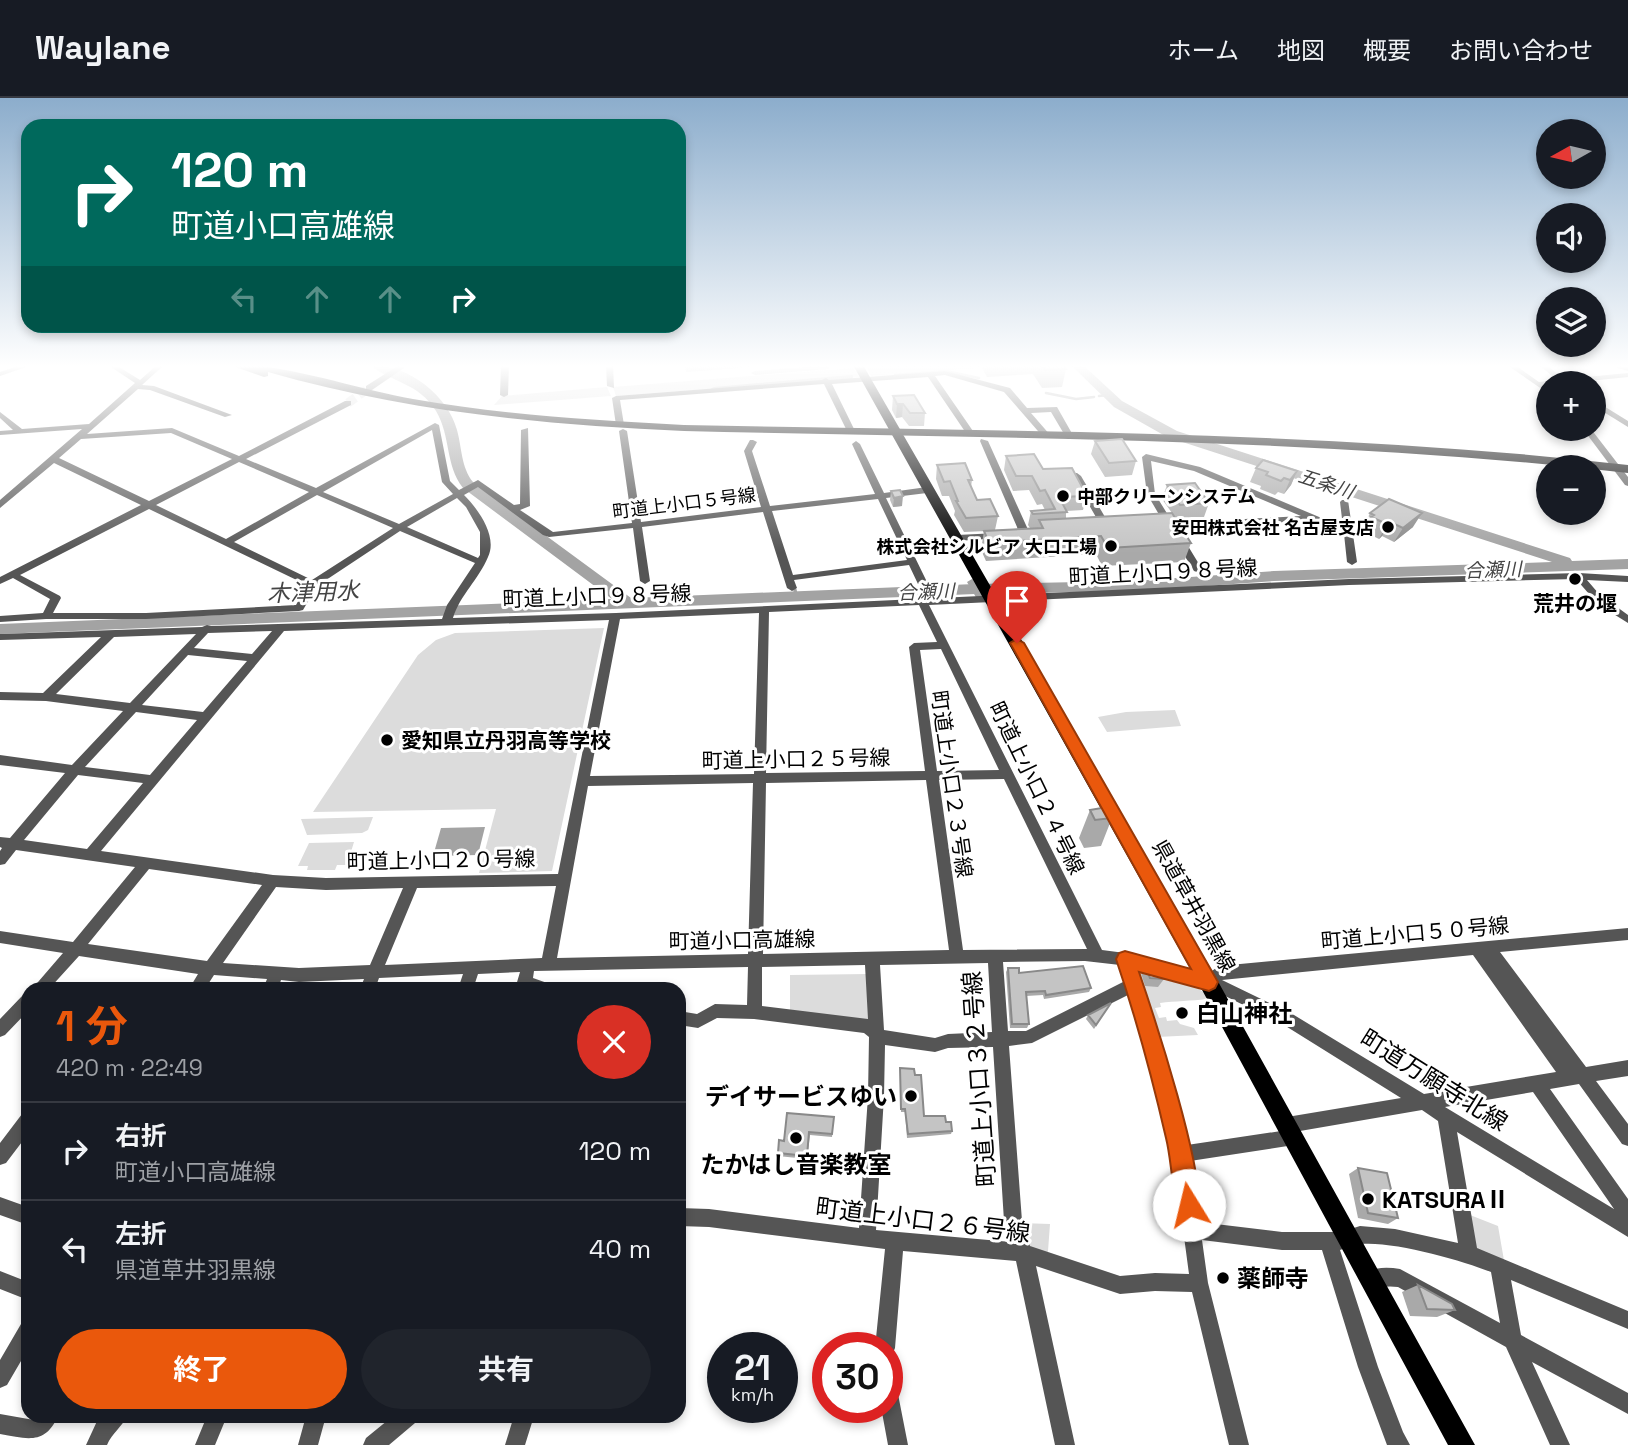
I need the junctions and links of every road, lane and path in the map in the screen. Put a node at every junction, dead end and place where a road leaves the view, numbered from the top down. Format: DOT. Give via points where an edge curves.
graph roads {
  1 [pos="16,428"];
  2 [pos="65,428"];
  3 [pos="89,428"];
  4 [pos="299,428"];
  5 [pos="430,428"];
  6 [pos="436,428"];
  7 [pos="621,428"];
  8 [pos="849,428"];
  9 [pos="892,428"];
  10 [pos="967,428"];
  11 [pos="1040,428"];
  12 [pos="1065,428"];
  13 [pos="20,431"];
  14 [pos="525,431"];
  15 [pos="850,431"];
  16 [pos="0,433"];
  17 [pos="971,434"];
  18 [pos="896,436"];
  19 [pos="1047,436"];
  20 [pos="78,437"];
  21 [pos="1070,437"];
  22 [pos="984,441"];
  23 [pos="1597,441"];
  24 [pos="756,442"];
  25 [pos="1136,442"];
  26 [pos="856,444"];
  27 [pos="1248,444"];
  28 [pos="53,459"];
  29 [pos="237,459"];
  30 [pos="1536,464"];
  31 [pos="1606,471"];
  32 [pos="1624,473"];
  33 [pos="1055,478"];
  34 [pos="927,490"];
  35 [pos="460,491"];
  36 [pos="315,493"];
  37 [pos="881,495"];
  38 [pos="1345,502"];
  39 [pos="148,504"];
  40 [pos="0,505"];
  41 [pos="516,508"];
  42 [pos="770,508"];
  43 [pos="1313,518"];
  44 [pos="637,524"];
  45 [pos="1170,526"];
  46 [pos="1158,527"];
  47 [pos="399,528"];
  48 [pos="1107,529"];
  49 [pos="1119,529"];
  50 [pos="1093,530"];
  51 [pos="1039,533"];
  52 [pos="1349,533"];
  53 [pos="1025,534"];
  54 [pos="957,538"];
  55 [pos="225,543"];
  56 [pos="480,562"];
  57 [pos="914,562"];
  58 [pos="1352,562"];
  59 [pos="1197,569"];
  60 [pos="12,574"];
  61 [pos="1579,576"];
  62 [pos="1628,579"];
  63 [pos="0,581"];
  64 [pos="645,581"];
  65 [pos="922,582"];
  66 [pos="313,584"];
  67 [pos="992,599"];
  68 [pos="923,601"];
  69 [pos="1607,604"];
  70 [pos="1581,607"];
  71 [pos="764,608"];
  72 [pos="216,612"];
  73 [pos="46,616"];
  74 [pos="449,616"];
  75 [pos="616,616"];
  76 [pos="0,619"];
  77 [pos="1628,620"];
  78 [pos="281,627"];
  79 [pos="206,630"];
  80 [pos="111,634"];
  81 [pos="0,637"];
  82 [pos="945,645"];
  83 [pos="186,651"];
  84 [pos="255,658"];
  85 [pos="0,696"];
  86 [pos="46,697"];
  87 [pos="132,708"];
  88 [pos="207,717"];
  89 [pos="0,760"];
  90 [pos="75,770"];
  91 [pos="1009,774"];
  92 [pos="931,776"];
  93 [pos="760,778"];
  94 [pos="153,780"];
  95 [pos="583,781"];
  96 [pos="6,843"];
  97 [pos="90,854"];
  98 [pos="0,860"];
  99 [pos="147,862"];
  100 [pos="564,880"];
  101 [pos="273,881"];
  102 [pos="413,882"];
  103 [pos="1628,934"];
  104 [pos="0,937"];
  105 [pos="1482,947"];
  106 [pos="76,949"];
  107 [pos="1097,955"];
  108 [pos="995,956"];
  109 [pos="957,957"];
  110 [pos="872,959"];
  111 [pos="1125,959"];
  112 [pos="755,961"];
  113 [pos="529,965"];
  114 [pos="548,965"];
  115 [pos="211,968"];
  116 [pos="473,968"];
  117 [pos="373,973"];
  118 [pos="273,979"];
  119 [pos="45,982"];
  120 [pos="201,982"];
  121 [pos="370,982"];
  122 [pos="468,982"];
  123 [pos="525,982"];
  124 [pos="1209,982"];
  125 [pos="1134,984"];
  126 [pos="21,1008"];
  127 [pos="754,1012"];
  128 [pos="686,1019"];
  129 [pos="0,1030"];
  130 [pos="875,1033"];
  131 [pos="1002,1039"];
  132 [pos="1628,1068"];
  133 [pos="1576,1076"];
  134 [pos="1536,1083"];
  135 [pos="1422,1102"];
  136 [pos="1446,1117"];
  137 [pos="21,1129"];
  138 [pos="1291,1131"];
  139 [pos="1628,1138"];
  140 [pos="1181,1154"];
  141 [pos="0,1157"];
  142 [pos="0,1206"];
  143 [pos="21,1214"];
  144 [pos="686,1217"];
  145 [pos="1626,1227"];
  146 [pos="1193,1230"];
  147 [pos="867,1237"];
  148 [pos="1339,1240"];
  149 [pos="895,1241"];
  150 [pos="1021,1252"];
  151 [pos="1469,1254"];
  152 [pos="1499,1267"];
  153 [pos="1372,1278"];
  154 [pos="0,1280"];
  155 [pos="1199,1283"];
  156 [pos="21,1288"];
  157 [pos="1628,1320"];
  158 [pos="886,1332"];
  159 [pos="1513,1340"];
  160 [pos="21,1343"];
  161 [pos="0,1378"];
  162 [pos="1628,1404"];
  163 [pos="41,1423"];
  164 [pos="109,1423"];
  165 [pos="214,1423"];
  166 [pos="314,1423"];
  167 [pos="400,1423"];
  168 [pos="522,1423"];
  169 [pos="894,1423"];
  170 [pos="0,1424"];
  171 [pos="96,1445"];
  172 [pos="205,1445"];
  173 [pos="307,1445"];
  174 [pos="373,1445"];
  175 [pos="516,1445"];
  176 [pos="898,1445"];
  177 [pos="1065,1445"];
  178 [pos="1239,1445"];
  179 [pos="1400,1445"];
  180 [pos="1462,1445"];
  181 [pos="1560,1445"];
  1 -- 13 [label="street"];
  2 -- 13 [label="street"];
  3 -- 20 [label="street"];
  4 -- 29 [label="street"];
  5 -- 36 [label="street"];
  6 -- 35 [label="street" via="446,482"];
  7 -- 15 [label="highway"];
  7 -- 18 [label="highway"];
  7 -- 44 [label="street"];
  8 -- 15 [label="street"];
  9 -- 18 [label="main road, 県道草井羽黒線"];
  10 -- 17 [label="street"];
  11 -- 19 [label="street"];
  12 -- 21 [label="street"];
  13 -- 16 [label="street"];
  14 -- 41 [label="street" via="525,506"];
  15 -- 18 [label="highway"];
  17 -- 18 [label="highway"];
  17 -- 19 [label="highway"];
  18 -- 22 [label="highway"];
  18 -- 34 [label="main road, 県道草井羽黒線"];
  19 -- 21 [label="highway"];
  20 -- 28 [label="street"];
  20 -- 29 [label="street" via="172,429"];
  21 -- 25 [label="highway"];
  22 -- 25 [label="highway"];
  22 -- 53 [label="street"];
  23 -- 32 [label="street"];
  24 -- 42 [label="street"];
  25 -- 27 [label="highway"];
  26 -- 37 [label="street"];
  27 -- 30 [label="highway"];
  27 -- 32 [label="highway" via="1440,449"];
  28 -- 39 [label="street"];
  28 -- 40 [label="street"];
  29 -- 36 [label="street"];
  29 -- 39 [label="street"];
  31 -- 32 [label="highway"];
  33 -- 48 [label="street" via="1077,476"];
  34 -- 37 [label="street, 町道上小口５号線"];
  34 -- 54 [label="main road, 県道草井羽黒線"];
  35 -- 41 [label="street, 町道上小口５号線" via="476,484"];
  35 -- 47 [label="street, 町道上小口５号線"];
  35 -- 56 [label="street" via="485,532 485,555"];
  36 -- 47 [label="street"];
  36 -- 55 [label="street"];
  37 -- 42 [label="street, 町道上小口５号線"];
  37 -- 57 [label="street"];
  38 -- 52 [label="street"];
  39 -- 55 [label="street"];
  39 -- 60 [label="street"];
  41 -- 44 [label="street, 町道上小口５号線" via="551,534"];
  42 -- 44 [label="street, 町道上小口５号線"];
  42 -- 57 [label="street" via="796,584"];
  43 -- 45 [label="street"];
  43 -- 45 [label="street" via="1197,469 1146,457 1151,494"];
  43 -- 52 [label="street"];
  44 -- 64 [label="street"];
  45 -- 46 [label="street"];
  45 -- 59 [label="street"];
  47 -- 56 [label="street"];
  47 -- 66 [label="street, 町道上小口５号線"];
  48 -- 49 [label="street"];
  48 -- 50 [label="street"];
  51 -- 53 [label="street"];
  52 -- 58 [label="street"];
  53 -- 54 [label="street"];
  54 -- 67 [label="main road, 県道草井羽黒線"];
  55 -- 66 [label="street"];
  56 -- 74 [label="street"];
  57 -- 65 [label="street"];
  60 -- 63 [label="street"];
  60 -- 73 [label="street" via="56,598"];
  61 -- 62 [label="street, 町道上小口９８号線"];
  61 -- 67 [label="street, 町道上小口９８号線"];
  61 -- 69 [label="street"];
  66 -- 72 [label="street, 町道上小口５号線" via="299,608"];
  67 -- 68 [label="street, 町道上小口９８号線"];
  67 -- 124 [label="main road, 県道草井羽黒線"];
  68 -- 71 [label="street, 町道上小口９８号線"];
  68 -- 82 [label="street, 町道上小口２４号線"];
  69 -- 70 [label="street"];
  69 -- 77 [label="street"];
  71 -- 75 [label="street, 町道上小口９８号線"];
  71 -- 93 [label="street"];
  72 -- 73 [label="street"];
  72 -- 79 [label="street"];
  73 -- 76 [label="street"];
  74 -- 75 [label="street, 町道上小口９８号線"];
  74 -- 78 [label="street, 町道上小口９８号線"];
  75 -- 95 [label="street"];
  78 -- 79 [label="street, 町道上小口９８号線"];
  78 -- 84 [label="street"];
  79 -- 80 [label="street, 町道上小口９８号線"];
  79 -- 83 [label="street"];
  80 -- 81 [label="street, 町道上小口９８号線"];
  80 -- 86 [label="street"];
  82 -- 91 [label="street, 町道上小口２４号線"];
  82 -- 92 [label="street, 町道上小口２３号線" via="914,646"];
  83 -- 84 [label="street"];
  83 -- 87 [label="street"];
  84 -- 88 [label="street"];
  85 -- 86 [label="street"];
  86 -- 87 [label="street"];
  87 -- 88 [label="street"];
  87 -- 90 [label="street"];
  88 -- 94 [label="street"];
  89 -- 90 [label="street"];
  90 -- 94 [label="street"];
  90 -- 96 [label="street"];
  91 -- 92 [label="street, 町道上小口２５号線"];
  91 -- 107 [label="street, 町道上小口２４号線"];
  92 -- 93 [label="street, 町道上小口２５号線"];
  92 -- 109 [label="street, 町道上小口２３号線"];
  93 -- 95 [label="street, 町道上小口２５号線"];
  93 -- 112 [label="street"];
  94 -- 97 [label="street"];
  95 -- 100 [label="street"];
  96 -- 97 [label="street, 町道上小口２０号線"];
  96 -- 98 [label="street"];
  97 -- 99 [label="street, 町道上小口２０号線"];
  99 -- 101 [label="street, 町道上小口２０号線"];
  99 -- 106 [label="street"];
  100 -- 102 [label="street, 町道上小口２０号線"];
  100 -- 114 [label="street"];
  101 -- 102 [label="street, 町道上小口２０号線"];
  101 -- 115 [label="street"];
  102 -- 117 [label="street"];
  103 -- 105 [label="street, 町道上小口５０号線"];
  104 -- 106 [label="street"];
  105 -- 124 [label="street, 町道上小口５０号線" via="1219,973"];
  105 -- 133 [label="street"];
  106 -- 115 [label="street"];
  106 -- 119 [label="street"];
  107 -- 108 [label="street, 町道小口高雄線"];
  107 -- 111 [label="street, 町道小口高雄線"];
  108 -- 109 [label="street, 町道小口高雄線"];
  108 -- 131 [label="street, 町道上小口３２号線"];
  109 -- 110 [label="street, 町道小口高雄線"];
  110 -- 112 [label="street, 町道小口高雄線"];
  110 -- 130 [label="street"];
  111 -- 124 [label="street, 町道小口高雄線"];
  111 -- 125 [label="street"];
  112 -- 114 [label="street, 町道小口高雄線"];
  112 -- 127 [label="street"];
  113 -- 114 [label="street, 町道小口高雄線"];
  113 -- 116 [label="street, 町道小口高雄線"];
  113 -- 123 [label="street"];
  115 -- 118 [label="street, 町道小口高雄線"];
  115 -- 120 [label="street"];
  116 -- 117 [label="street, 町道小口高雄線"];
  116 -- 122 [label="street"];
  117 -- 118 [label="street, 町道小口高雄線"];
  117 -- 121 [label="street"];
  124 -- 135 [label="street, 町道万願寺北線" via="1289,1020"];
  124 -- 138 [label="main road, 県道草井羽黒線"];
  125 -- 131 [label="street" via="1027,1038"];
  125 -- 140 [label="street" via="1153,1039"];
  126 -- 129 [label="street"];
  127 -- 128 [label="street" via="715,1011 698,1021"];
  127 -- 130 [label="street" via="867,1026"];
  130 -- 131 [label="street" via="935,1045"];
  130 -- 147 [label="street" via="875,1131"];
  131 -- 150 [label="street, 町道上小口３２号線" via="1013,1221"];
  132 -- 133 [label="street"];
  133 -- 134 [label="street"];
  133 -- 139 [label="street"];
  134 -- 135 [label="street"];
  134 -- 145 [label="street" via="1627,1213"];
  135 -- 136 [label="street, 町道万願寺北線"];
  135 -- 138 [label="street"];
  136 -- 145 [label="street, 町道万願寺北線"];
  136 -- 151 [label="street"];
  137 -- 141 [label="street"];
  138 -- 140 [label="street"];
  138 -- 148 [label="main road, 県道草井羽黒線"];
  140 -- 146 [label="street"];
  142 -- 143 [label="street"];
  144 -- 147 [label="street, 町道上小口２６号線"];
  146 -- 148 [label="street" via="1282,1241"];
  146 -- 155 [label="street"];
  147 -- 149 [label="street, 町道上小口２６号線"];
  148 -- 151 [label="street" via="1360,1235 1395,1238"];
  148 -- 153 [label="main road, 県道草井羽黒線"];
  148 -- 179 [label="street" via="1368,1367"];
  149 -- 150 [label="street, 町道上小口２６号線"];
  149 -- 158 [label="street"];
  150 -- 155 [label="street, 町道上小口２６号線" via="1120,1285"];
  150 -- 177 [label="street, 町道上小口３２号線"];
  151 -- 152 [label="street"];
  152 -- 157 [label="street"];
  152 -- 159 [label="street"];
  153 -- 159 [label="street" via="1400,1278"];
  153 -- 180 [label="main road, 県道草井羽黒線"];
  154 -- 156 [label="street"];
  155 -- 178 [label="street"];
  159 -- 162 [label="street"];
  159 -- 181 [label="street"];
  160 -- 161 [label="street"];
  163 -- 170 [label="street"];
  164 -- 171 [label="street"];
  165 -- 172 [label="street"];
  166 -- 173 [label="street"];
  167 -- 174 [label="street"];
  168 -- 175 [label="street"];
  169 -- 176 [label="street"];
}
